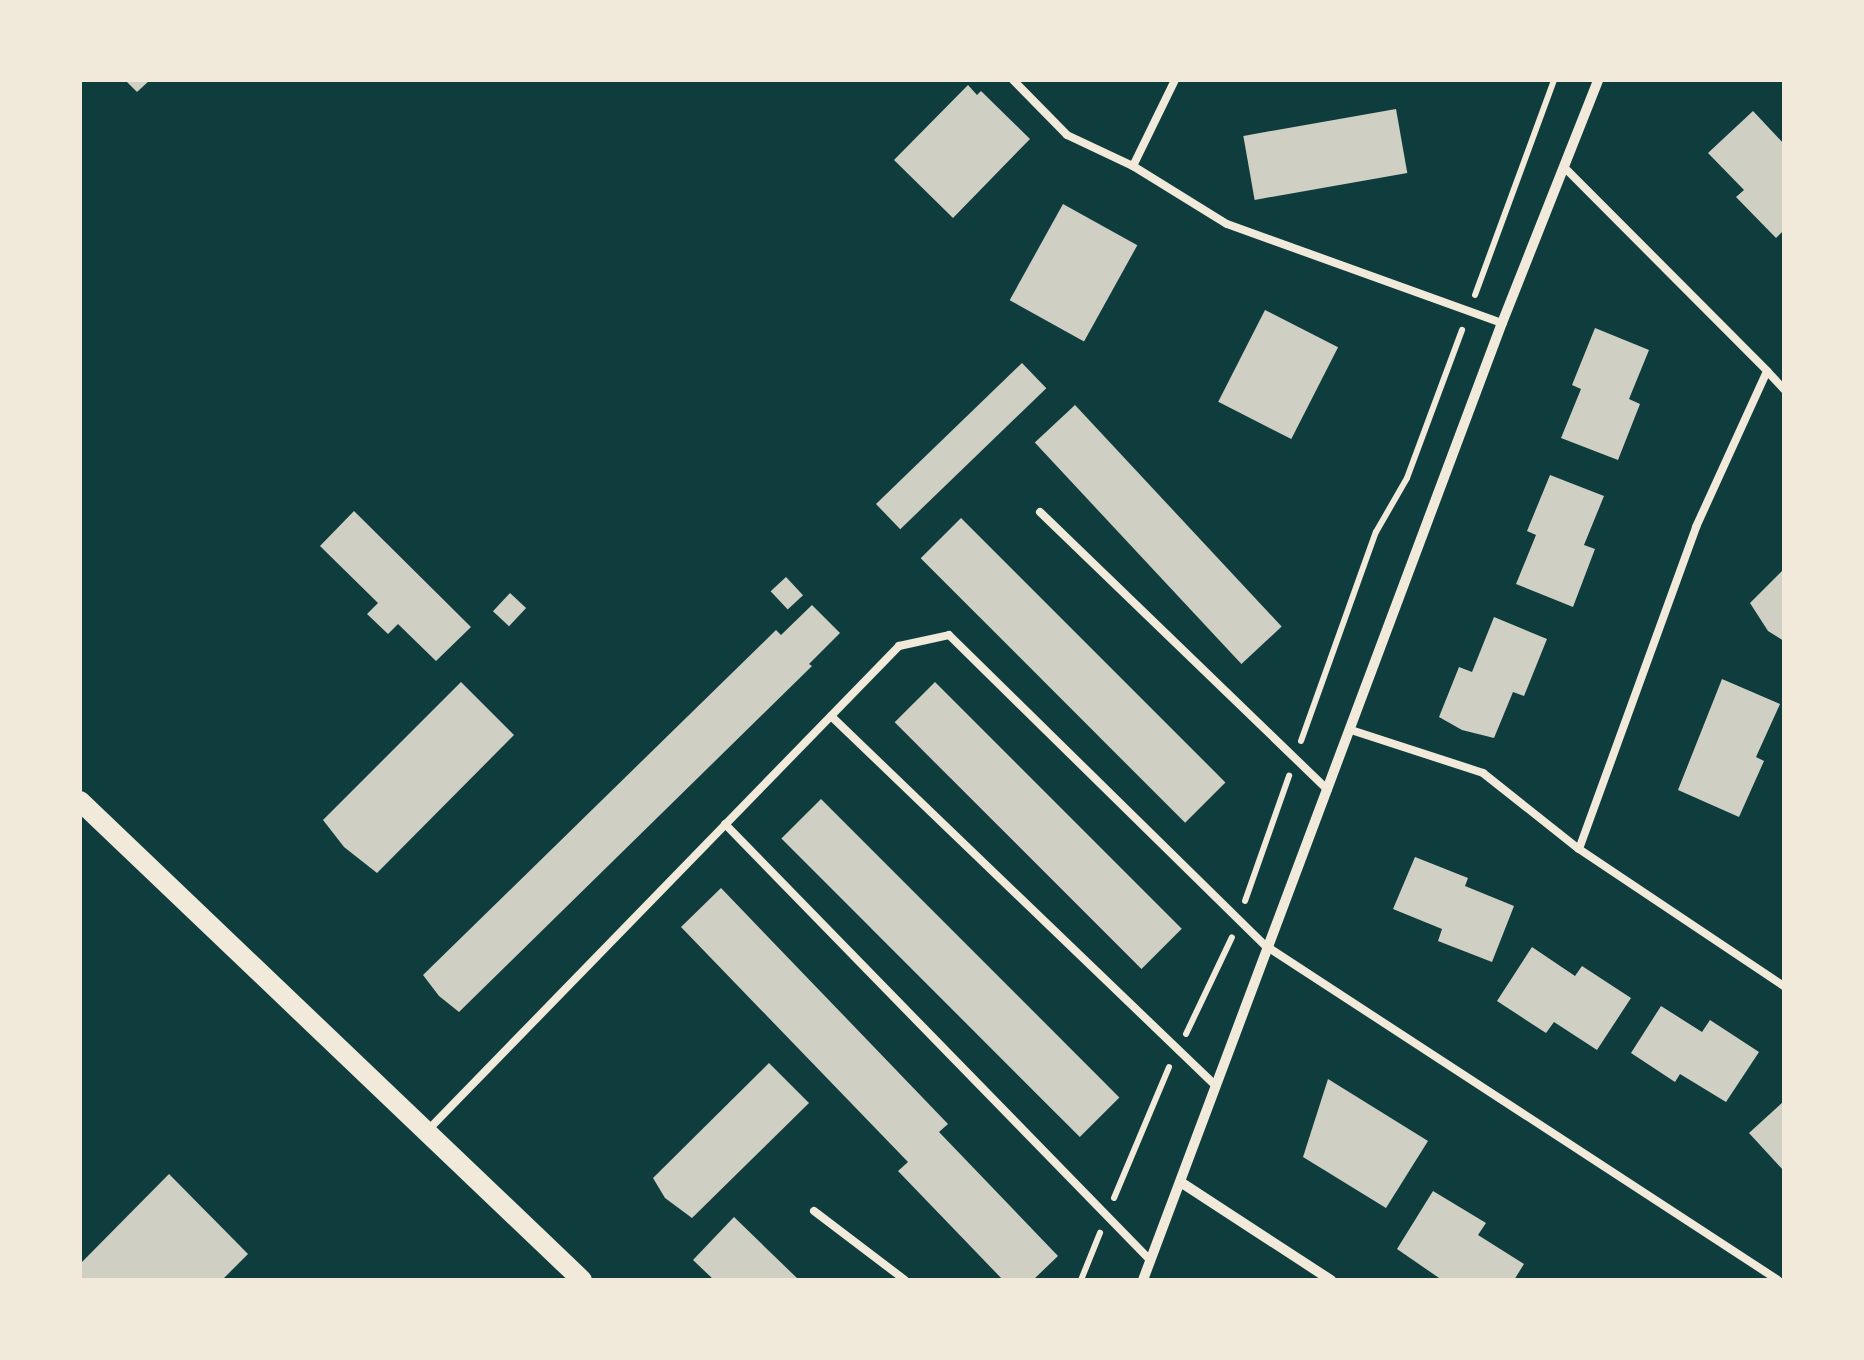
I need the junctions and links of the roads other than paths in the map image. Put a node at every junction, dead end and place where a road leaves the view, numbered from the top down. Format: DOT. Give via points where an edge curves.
graph roads {
  1 [pos="1012,80"];
  2 [pos="1176,80"];
  3 [pos="1598,80"];
  4 [pos="1133,166"];
  5 [pos="1564,166"];
  6 [pos="1502,323"];
  7 [pos="1767,371"];
  8 [pos="1784,389"];
  9 [pos="1040,512"];
  10 [pos="831,716"];
  11 [pos="1351,730"];
  12 [pos="1328,790"];
  13 [pos="80,801"];
  14 [pos="725,824"];
  15 [pos="1579,848"];
  16 [pos="1266,946"];
  17 [pos="1784,986"];
  18 [pos="1216,1086"];
  19 [pos="426,1131"];
  20 [pos="1182,1183"];
  21 [pos="814,1212"];
  22 [pos="1151,1261"];
  23 [pos="582,1280"];
  24 [pos="904,1280"];
  25 [pos="1143,1280"];
  26 [pos="1330,1280"];
  27 [pos="1778,1280"];
  1 -- 4 [label="lane" via="1067,135"];
  2 -- 4 [label="lane"];
  3 -- 5 [label="street"];
  4 -- 6 [label="lane" via="1227,224"];
  5 -- 6 [label="street"];
  5 -- 7 [label="lane"];
  6 -- 11 [label="street"];
  7 -- 8 [label="lane"];
  7 -- 15 [label="lane" via="1696,527"];
  9 -- 12 [label="lane"];
  10 -- 14 [label="lane"];
  10 -- 16 [label="lane" via="898,646 948,635"];
  10 -- 18 [label="lane"];
  11 -- 12 [label="street"];
  11 -- 15 [label="lane" via="1483,773"];
  12 -- 16 [label="street"];
  13 -- 19 [label="main road"];
  14 -- 19 [label="lane"];
  14 -- 22 [label="lane"];
  15 -- 17 [label="lane"];
  16 -- 18 [label="street"];
  16 -- 27 [label="lane"];
  18 -- 20 [label="street"];
  19 -- 23 [label="main road"];
  20 -- 22 [label="street"];
  20 -- 26 [label="street"];
  21 -- 24 [label="lane"];
  22 -- 25 [label="street"];
}
